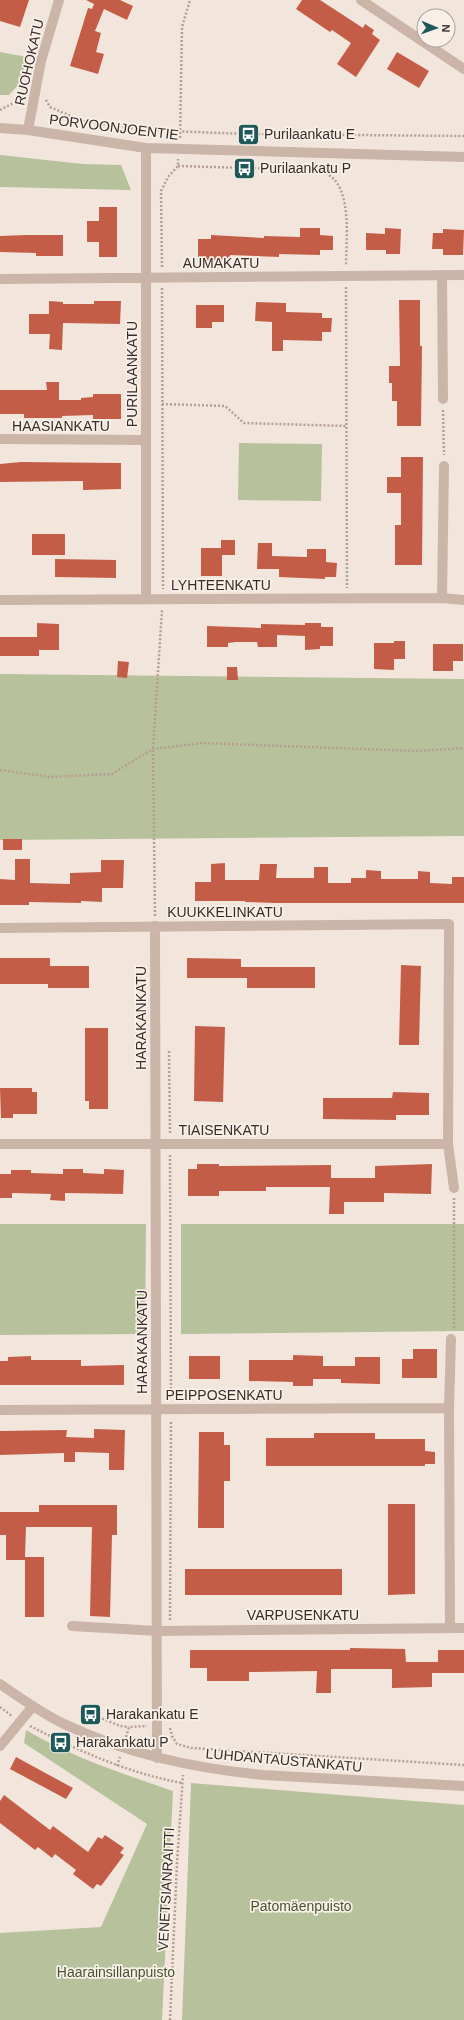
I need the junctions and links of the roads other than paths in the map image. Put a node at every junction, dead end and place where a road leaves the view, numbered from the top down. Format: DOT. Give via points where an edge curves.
graph roads {
  1 [pos="59,0"];
  2 [pos="363,0"];
  3 [pos="464,69"];
  4 [pos="0,128"];
  5 [pos="28,130"];
  6 [pos="146,148"];
  7 [pos="464,157"];
  8 [pos="442,275"];
  9 [pos="464,275"];
  10 [pos="145,277"];
  11 [pos="0,279"];
  12 [pos="443,399"];
  13 [pos="0,439"];
  14 [pos="146,440"];
  15 [pos="444,466"];
  16 [pos="442,598"];
  17 [pos="146,599"];
  18 [pos="0,600"];
  19 [pos="464,600"];
  20 [pos="155,926"];
  21 [pos="0,928"];
  22 [pos="0,1144"];
  23 [pos="155,1144"];
  24 [pos="448,1144"];
  25 [pos="454,1188"];
  26 [pos="451,1339"];
  27 [pos="449,1408"];
  28 [pos="0,1410"];
  29 [pos="156,1410"];
  30 [pos="72,1626"];
  31 [pos="450,1628"];
  32 [pos="464,1628"];
  33 [pos="157,1631"];
  34 [pos="0,1684"];
  35 [pos="33,1706"];
  36 [pos="0,1746"];
  37 [pos="157,1758"];
  38 [pos="464,1786"];
  1 -- 5 [label="street, RUOHOKATU" via="41,61"];
  2 -- 3 [label="street"];
  4 -- 5 [label="street, PORVOONJOENTIE"];
  5 -- 6 [label="street, PORVOONJOENTIE"];
  6 -- 7 [label="street, PORVOONJOENTIE"];
  6 -- 10 [label="street, PURILAANKATU"];
  8 -- 9 [label="street, AUMAKATU"];
  8 -- 10 [label="street, AUMAKATU"];
  8 -- 12 [label="street"];
  10 -- 11 [label="street, AUMAKATU"];
  10 -- 14 [label="street, PURILAANKATU"];
  13 -- 14 [label="street, HAASIANKATU"];
  14 -- 17 [label="street, PURILAANKATU"];
  15 -- 16 [label="street"];
  16 -- 17 [label="street, LYHTEENKATU"];
  16 -- 19 [label="street, LYHTEENKATU"];
  17 -- 18 [label="street, LYHTEENKATU"];
  20 -- 21 [label="street, KUUKKELINKATU"];
  20 -- 23 [label="street, HARAKANKATU"];
  20 -- 24 [label="street, KUUKKELINKATU" via="449,924"];
  22 -- 23 [label="street, TIAISENKATU"];
  23 -- 24 [label="street, TIAISENKATU"];
  23 -- 29 [label="street, HARAKANKATU"];
  24 -- 25 [label="street"];
  26 -- 27 [label="street"];
  27 -- 29 [label="street, PEIPPOSENKATU"];
  27 -- 31 [label="street"];
  28 -- 29 [label="street, PEIPPOSENKATU"];
  29 -- 33 [label="street, HARAKANKATU"];
  30 -- 33 [label="street, VARPUSENKATU"];
  31 -- 32 [label="street, VARPUSENKATU"];
  31 -- 33 [label="street, VARPUSENKATU"];
  33 -- 37 [label="street, HARAKANKATU"];
  34 -- 35 [label="street, LUHDANTAUSTANKATU"];
  35 -- 36 [label="street"];
  35 -- 37 [label="street, LUHDANTAUSTANKATU" via="62,1723"];
  37 -- 38 [label="street, LUHDANTAUSTANKATU" via="263,1775"];
}
